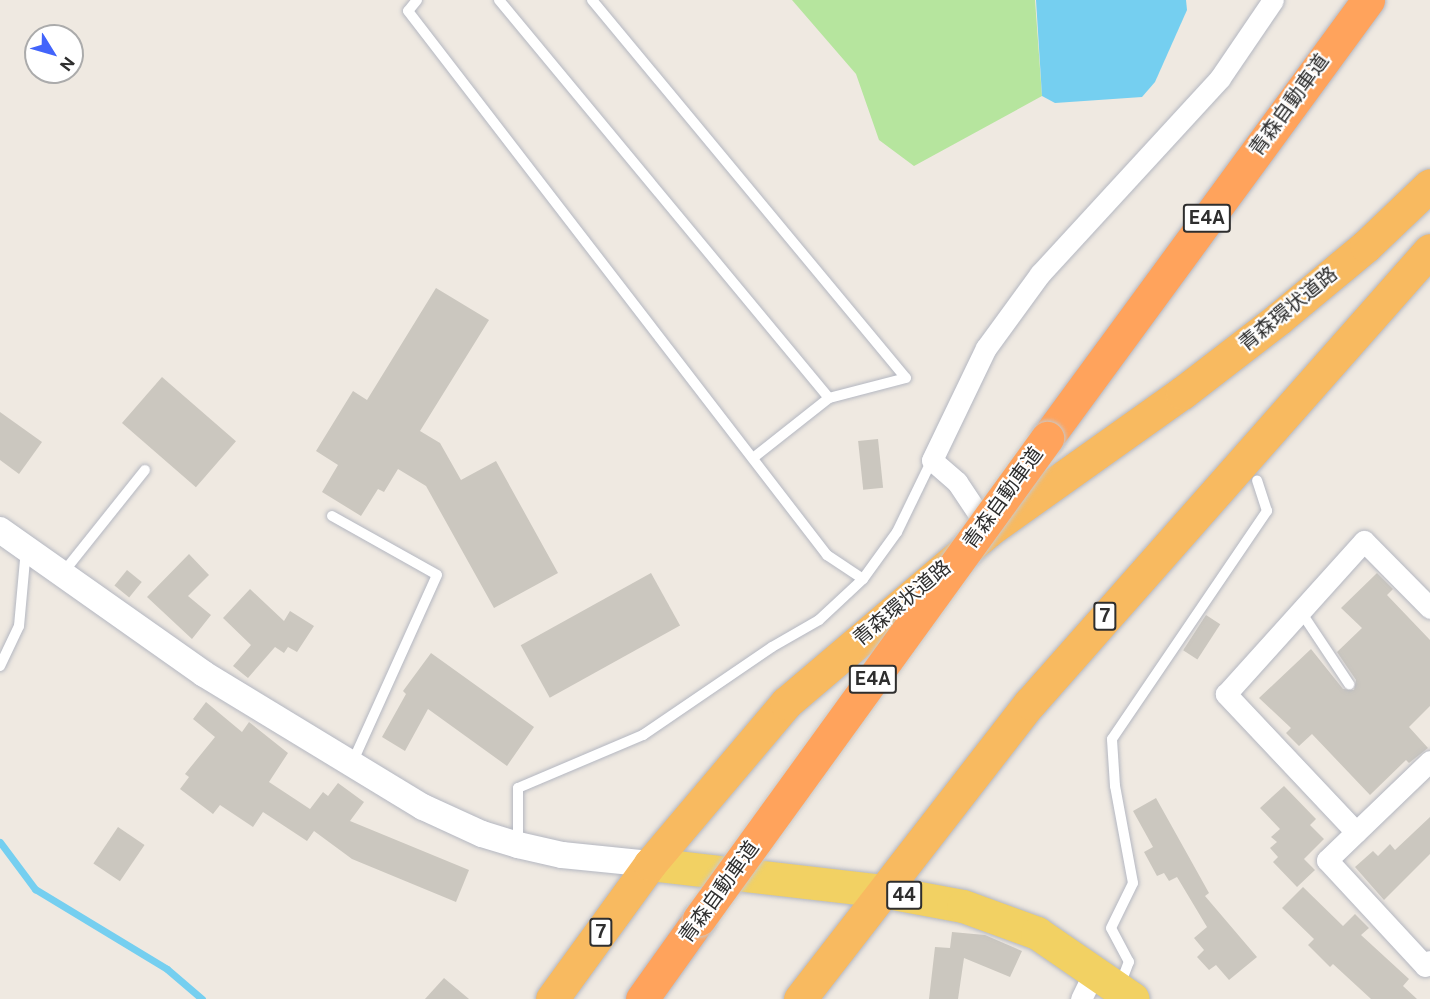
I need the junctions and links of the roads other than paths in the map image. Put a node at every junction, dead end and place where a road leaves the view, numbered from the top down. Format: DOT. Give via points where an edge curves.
graph roads {
  1 [pos="417,0"];
  2 [pos="499,0"];
  3 [pos="592,0"];
  4 [pos="1273,0"];
  5 [pos="1368,0"];
  6 [pos="1430,185"];
  7 [pos="1430,250"];
  8 [pos="829,399"];
  9 [pos="753,458"];
  10 [pos="932,460"];
  11 [pos="145,470"];
  12 [pos="1257,481"];
  13 [pos="332,516"];
  14 [pos="0,530"];
  15 [pos="989,530"];
  16 [pos="26,549"];
  17 [pos="62,574"];
  18 [pos="863,579"];
  19 [pos="1430,608"];
  20 [pos="1300,612"];
  21 [pos="0,666"];
  22 [pos="1349,684"];
  23 [pos="1430,760"];
  24 [pos="351,766"];
  25 [pos="1356,831"];
  26 [pos="518,845"];
  27 [pos="650,864"];
  28 [pos="882,891"];
  29 [pos="1430,961"];
  30 [pos="1107,989"];
  31 [pos="552,999"];
  32 [pos="642,999"];
  33 [pos="800,999"];
  1 -- 9 [label="lane" via="408,11"];
  2 -- 8 [label="lane"];
  3 -- 8 [label="lane" via="906,378"];
  4 -- 10 [label="street" via="1220,78 1040,274 986,348"];
  5 -- 32 [label="highway, 青森自動車道 / E4A, bridge"];
  6 -- 15 [label="highway, 青森環状道路 / 7" via="1366,246 1278,319 1182,393"];
  7 -- 28 [label="highway, 7" via="1030,703"];
  8 -- 9 [label="lane"];
  9 -- 18 [label="lane" via="827,555"];
  10 -- 15 [label="street" via="957,482"];
  10 -- 18 [label="lane" via="897,532"];
  11 -- 17 [label="lane"];
  12 -- 30 [label="lane" via="1267,511 1112,739 1115,786 1133,883 1111,928 1129,962"];
  13 -- 24 [label="lane" via="437,576"];
  14 -- 16 [label="street"];
  15 -- 27 [label="highway, 青森環状道路 / 7" via="786,703"];
  16 -- 17 [label="street"];
  16 -- 21 [label="lane" via="19,626"];
  17 -- 24 [label="street" via="204,674"];
  18 -- 26 [label="lane" via="819,620 643,735 518,788"];
  19 -- 20 [label="street" via="1364,541"];
  20 -- 22 [label="lane"];
  20 -- 25 [label="street" via="1226,694"];
  23 -- 25 [label="street"];
  24 -- 26 [label="street" via="423,807 482,834"];
  25 -- 29 [label="street" via="1327,860 1425,966"];
  26 -- 27 [label="street" via="562,855"];
  27 -- 28 [label="main road, 44"];
  27 -- 31 [label="highway, 青森環状道路 / 7"];
  28 -- 30 [label="main road, 44" via="963,906 1009,920 1037,933"];
  28 -- 33 [label="highway, 7"];
}
